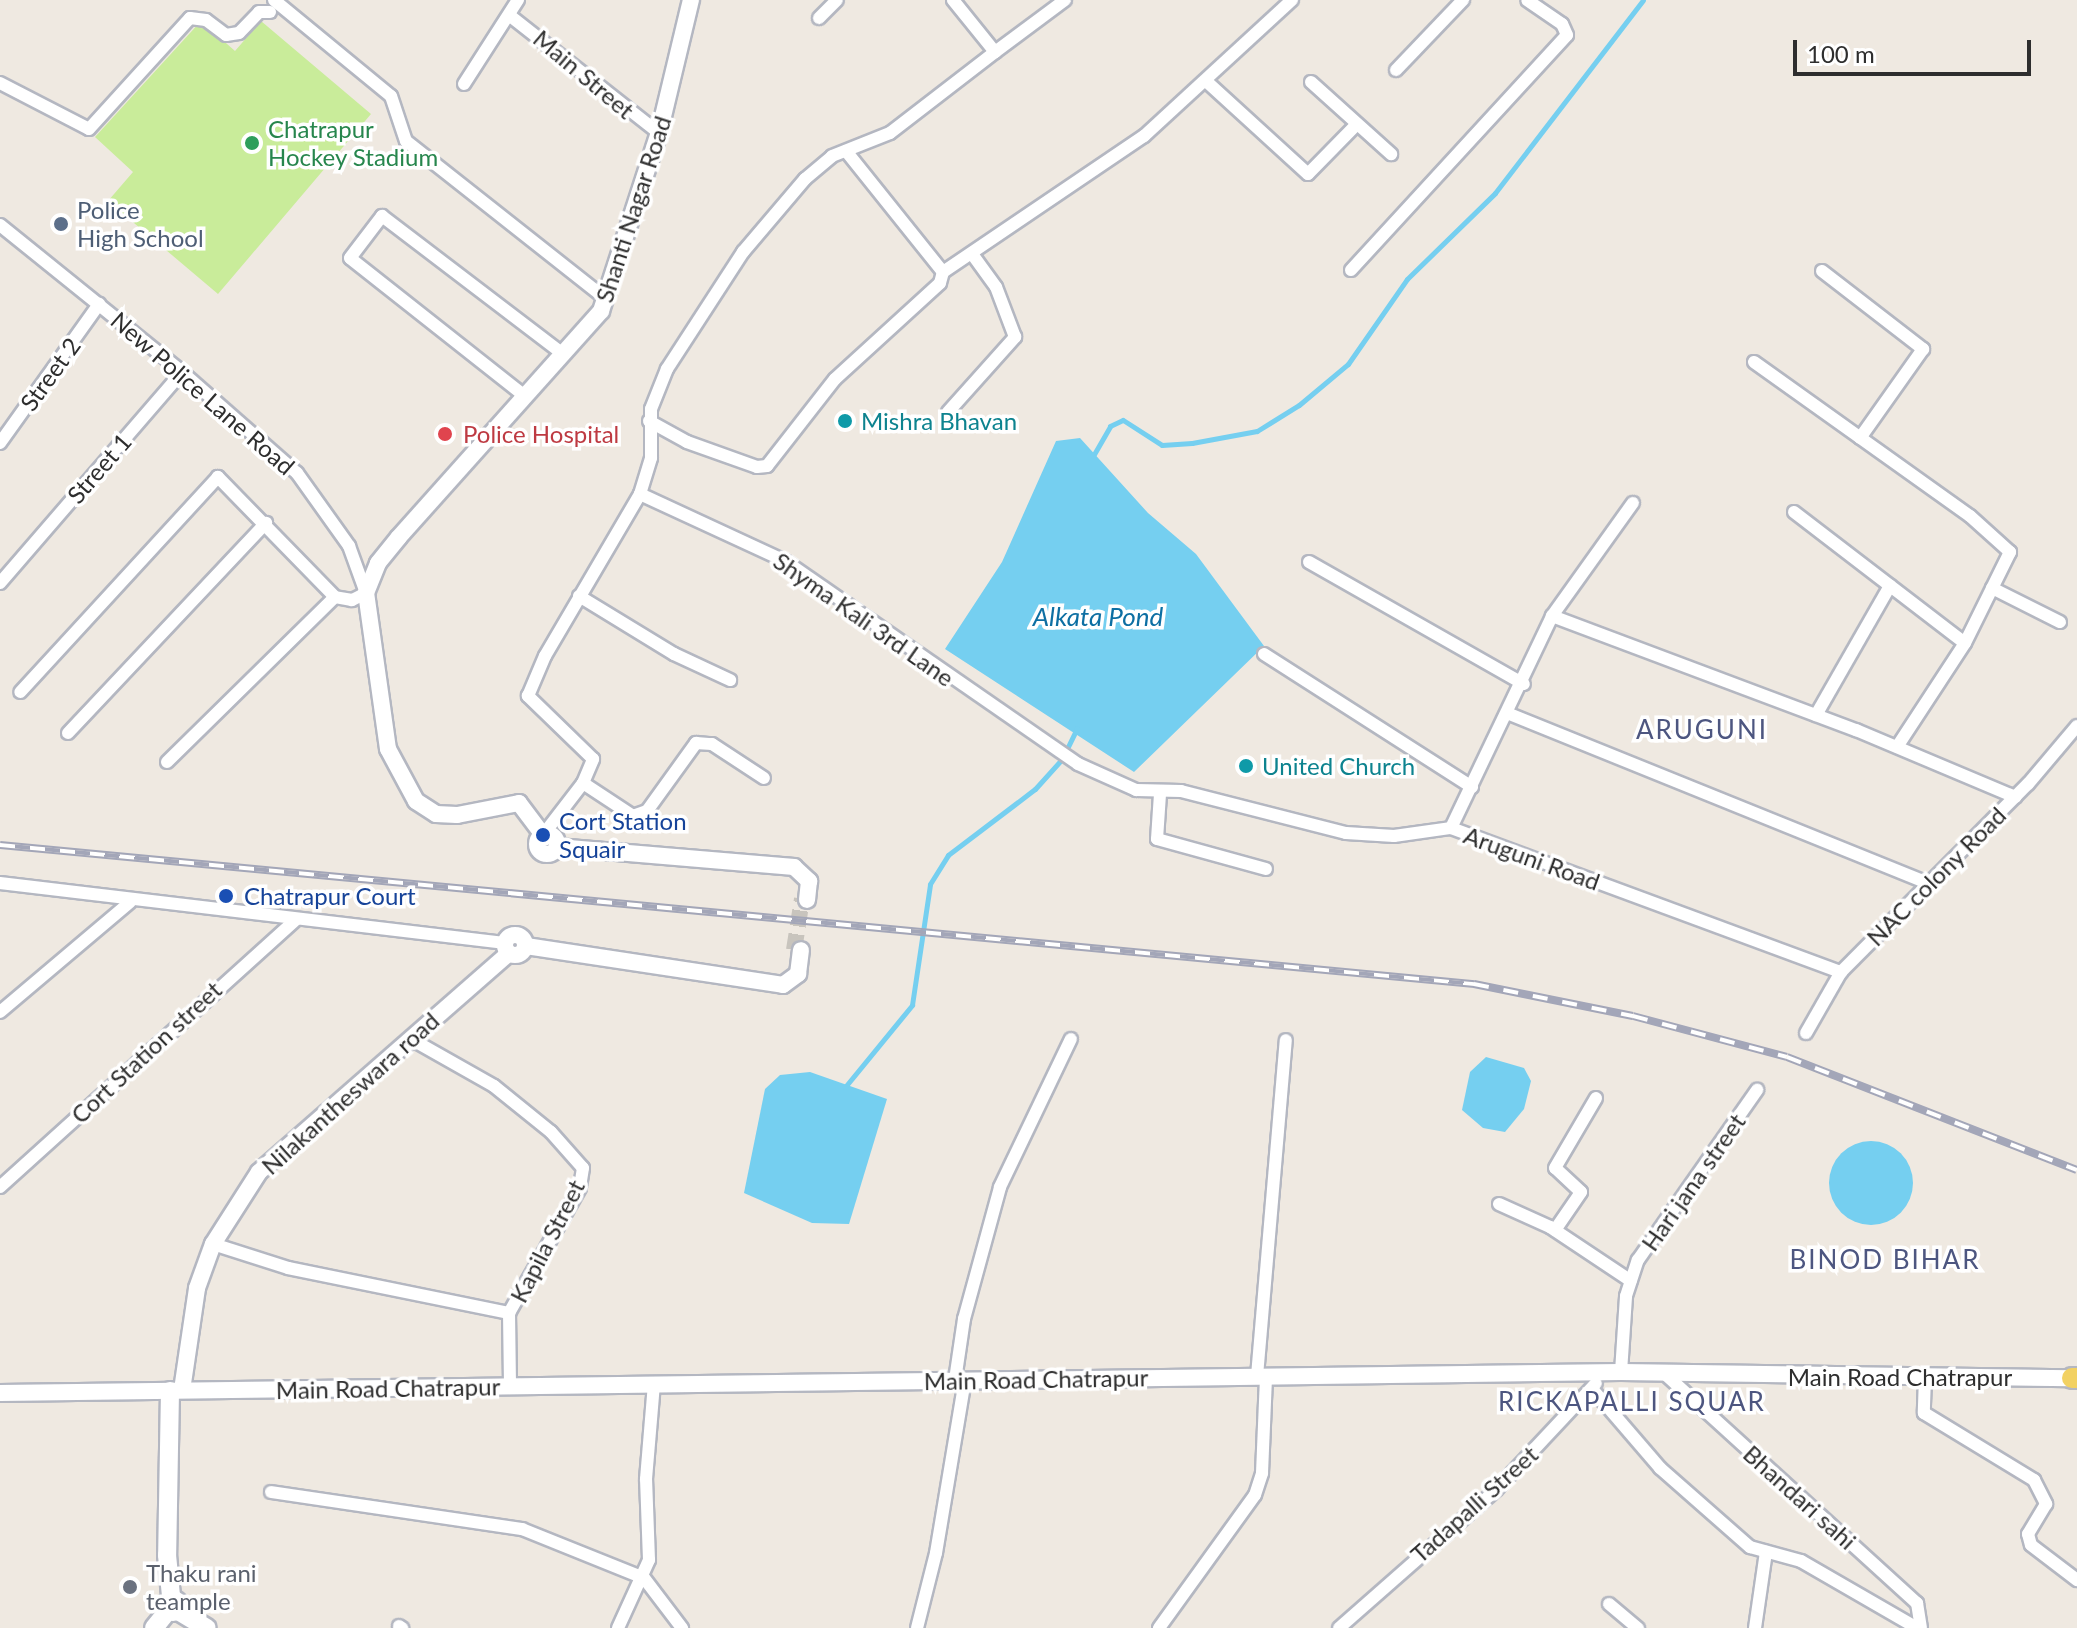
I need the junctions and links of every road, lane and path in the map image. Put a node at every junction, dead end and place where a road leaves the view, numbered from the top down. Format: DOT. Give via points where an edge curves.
graph roads {
  1 [pos="518,0"];
  2 [pos="691,0"];
  3 [pos="837,0"];
  4 [pos="953,0"];
  5 [pos="1065,0"];
  6 [pos="1292,0"];
  7 [pos="1463,0"];
  8 [pos="1527,0"];
  9 [pos="272,6"];
  10 [pos="509,15"];
  11 [pos="819,18"];
  12 [pos="995,52"];
  13 [pos="1396,70"];
  14 [pos="1206,81"];
  15 [pos="1311,82"];
  16 [pos="0,83"];
  17 [pos="464,84"];
  18 [pos="1357,124"];
  19 [pos="659,133"];
  20 [pos="846,151"];
  21 [pos="1391,154"];
  22 [pos="0,225"];
  23 [pos="972,254"];
  24 [pos="1351,270"];
  25 [pos="1822,271"];
  26 [pos="943,272"];
  27 [pos="606,299"];
  28 [pos="99,304"];
  29 [pos="563,354"];
  30 [pos="1754,362"];
  31 [pos="182,372"];
  32 [pos="526,397"];
  33 [pos="948,412"];
  34 [pos="649,421"];
  35 [pos="1860,438"];
  36 [pos="0,443"];
  37 [pos="640,494"];
  38 [pos="1633,503"];
  39 [pos="1794,512"];
  40 [pos="266,523"];
  41 [pos="1309,562"];
  42 [pos="0,583"];
  43 [pos="1890,586"];
  44 [pos="1992,588"];
  45 [pos="366,593"];
  46 [pos="579,596"];
  47 [pos="335,597"];
  48 [pos="1552,616"];
  49 [pos="2060,622"];
  50 [pos="1965,643"];
  51 [pos="1264,654"];
  52 [pos="730,680"];
  53 [pos="1524,684"];
  54 [pos="20,692"];
  55 [pos="1507,713"];
  56 [pos="1816,715"];
  57 [pos="2077,726"];
  58 [pos="68,733"];
  59 [pos="1897,747"];
  60 [pos="167,762"];
  61 [pos="1078,764"];
  62 [pos="764,778"];
  63 [pos="583,783"];
  64 [pos="1472,787"];
  65 [pos="1160,794"];
  66 [pos="2015,797"];
  67 [pos="1451,828"];
  68 [pos="543,835"];
  69 [pos="1266,869"];
  70 [pos="0,883"];
  71 [pos="1928,883"];
  72 [pos="805,899"];
  73 [pos="130,902"];
  74 [pos="296,920"];
  75 [pos="507,948"];
  76 [pos="798,950"];
  77 [pos="1841,972"];
  78 [pos="0,1012"];
  79 [pos="1806,1033"];
  80 [pos="411,1039"];
  81 [pos="1071,1039"];
  82 [pos="1286,1040"];
  83 [pos="1757,1090"];
  84 [pos="1596,1098"];
  85 [pos="0,1187"];
  86 [pos="1499,1204"];
  87 [pos="1555,1230"];
  88 [pos="213,1244"];
  89 [pos="1631,1281"];
  90 [pos="509,1313"];
  91 [pos="1599,1372"];
  92 [pos="1621,1372"];
  93 [pos="1665,1374"];
  94 [pos="1261,1376"];
  95 [pos="1925,1377"];
  96 [pos="2074,1378"];
  97 [pos="960,1380"];
  98 [pos="654,1384"];
  99 [pos="510,1386"];
  100 [pos="176,1390"];
  101 [pos="1593,1390"];
  102 [pos="0,1393"];
  103 [pos="271,1492"];
  104 [pos="1766,1552"];
  105 [pos="644,1578"];
  106 [pos="2077,1580"];
  107 [pos="1609,1604"];
  108 [pos="173,1607"];
  109 [pos="154,1628"];
  110 [pos="207,1628"];
  111 [pos="618,1628"];
  112 [pos="682,1628"];
  113 [pos="917,1628"];
  114 [pos="1159,1628"];
  115 [pos="1339,1628"];
  116 [pos="1638,1628"];
  117 [pos="1755,1628"];
  118 [pos="1919,1628"];
  1 -- 10 [label="street"];
  2 -- 19 [label="street, Shanti Nagar Road"];
  3 -- 11 [label="street"];
  4 -- 12 [label="street"];
  5 -- 12 [label="street"];
  6 -- 14 [label="street"];
  7 -- 13 [label="street"];
  8 -- 24 [label="street" via="1562,24 1567,35"];
  9 -- 16 [label="street" via="239,33 226,35 206,20 190,18 89,129"];
  9 -- 27 [label="street" via="391,96 406,141"];
  10 -- 17 [label="street"];
  10 -- 19 [label="street, Main Street"];
  12 -- 20 [label="street" via="890,133"];
  14 -- 18 [label="street" via="1308,174"];
  14 -- 23 [label="street" via="1144,136"];
  15 -- 18 [label="street"];
  18 -- 21 [label="street"];
  19 -- 27 [label="street, Shanti Nagar Road"];
  20 -- 26 [label="street"];
  20 -- 34 [label="street" via="805,179 743,252 667,369"];
  22 -- 28 [label="street, New Police Lane Road"];
  23 -- 26 [label="street"];
  23 -- 33 [label="street" via="996,287 1015,337"];
  25 -- 35 [label="street" via="1923,349"];
  26 -- 34 [label="street" via="940,283 835,379 767,466 732,459"];
  27 -- 29 [label="street, Shanti Nagar Road"];
  28 -- 31 [label="street, New Police Lane Road"];
  28 -- 36 [label="street, Street 2"];
  29 -- 32 [label="street, Shanti Nagar Road"];
  29 -- 32 [label="street" via="382,216 350,258"];
  30 -- 35 [label="street"];
  31 -- 42 [label="street, Street 1"];
  31 -- 45 [label="street, New Police Lane Road" via="297,473 349,546"];
  32 -- 45 [label="street, Shanti Nagar Road" via="399,537 378,563"];
  34 -- 37 [label="street" via="651,458"];
  35 -- 44 [label="street" via="1970,516 2010,552"];
  37 -- 46 [label="street"];
  37 -- 61 [label="street, Shyma Kali 3rd Lane" via="785,561"];
  38 -- 48 [label="street"];
  39 -- 43 [label="street"];
  40 -- 47 [label="street"];
  40 -- 54 [label="street" via="218,477"];
  40 -- 58 [label="street"];
  41 -- 53 [label="street"];
  43 -- 50 [label="street"];
  43 -- 56 [label="street"];
  44 -- 49 [label="street"];
  44 -- 50 [label="street"];
  45 -- 47 [label="street" via="352,600"];
  45 -- 68 [label="street" via="388,749 416,801 436,814 457,815 519,803"];
  46 -- 52 [label="street" via="674,654"];
  46 -- 63 [label="street" via="528,696 593,759"];
  47 -- 60 [label="street"];
  48 -- 53 [label="street"];
  48 -- 56 [label="street"];
  50 -- 59 [label="street"];
  51 -- 64 [label="street"];
  53 -- 55 [label="street"];
  55 -- 64 [label="street" via="1483,751"];
  55 -- 71 [label="street"];
  56 -- 59 [label="street"];
  57 -- 66 [label="street, NAC colony Road"];
  59 -- 66 [label="street"];
  61 -- 65 [label="street, Aruguni Road" via="1136,790"];
  62 -- 63 [label="street" via="712,744 696,743 647,811 633,816"];
  63 -- 68 [label="street"];
  64 -- 67 [label="street"];
  65 -- 67 [label="street, Aruguni Road" via="1181,791 1346,833 1394,836"];
  65 -- 69 [label="street" via="1157,839"];
  66 -- 71 [label="street, NAC colony Road"];
  67 -- 77 [label="street, Aruguni Road"];
  68 -- 72 [label="street" via="538,850 794,867 809,881"];
  70 -- 73 [label="street"];
  71 -- 77 [label="street, NAC colony Road"];
  73 -- 74 [label="street"];
  73 -- 78 [label="street"];
  74 -- 75 [label="street"];
  74 -- 85 [label="street, Cort Station street"];
  75 -- 76 [label="street" via="519,954 525,943 784,979 793,970"];
  75 -- 80 [label="street, Nilakantheswara road"];
  77 -- 79 [label="street, NAC colony Road"];
  80 -- 88 [label="street, Nilakantheswara road" via="259,1172"];
  80 -- 90 [label="street, Kapila Street" via="494,1086 551,1132 583,1168 580,1188"];
  81 -- 97 [label="street" via="1000,1187 964,1319"];
  82 -- 94 [label="street"];
  83 -- 89 [label="street, Hari jana street" via="1638,1260"];
  84 -- 87 [label="street" via="1555,1168 1581,1192"];
  86 -- 87 [label="street"];
  87 -- 89 [label="street"];
  88 -- 90 [label="street" via="288,1268"];
  88 -- 100 [label="street, Nilakantheswara road" via="197,1288"];
  89 -- 92 [label="street, Hari jana street"];
  90 -- 99 [label="street, Kapila Street"];
  91 -- 92 [label="street, Main Road Chatrapur"];
  91 -- 94 [label="street, Main Road Chatrapur"];
  91 -- 101 [label="street, Tadapalli Street"];
  92 -- 93 [label="street, Main Road Chatrapur"];
  93 -- 95 [label="street, Main Road Chatrapur"];
  93 -- 118 [label="street, Bhandari sahi" via="1917,1603"];
  94 -- 97 [label="street, Main Road Chatrapur"];
  94 -- 114 [label="street" via="1262,1473 1255,1495"];
  95 -- 96 [label="street, Main Road Chatrapur"];
  95 -- 106 [label="street" via="1924,1413 2034,1480 2046,1504 2028,1534 2031,1545"];
  97 -- 98 [label="street, Main Road Chatrapur"];
  97 -- 113 [label="street" via="936,1553"];
  98 -- 99 [label="street, Main Road Chatrapur"];
  98 -- 105 [label="street"];
  99 -- 100 [label="street, Main Road Chatrapur"];
  100 -- 102 [label="street, Main Road Chatrapur"];
  100 -- 108 [label="main road" via="167,1555"];
  101 -- 104 [label="street" via="1660,1468 1750,1547"];
  101 -- 115 [label="street, Tadapalli Street" via="1496,1490"];
  103 -- 105 [label="street" via="522,1529"];
  104 -- 117 [label="street"];
  104 -- 118 [label="street" via="1801,1561"];
  105 -- 111 [label="street"];
  105 -- 112 [label="street"];
  107 -- 116 [label="street"];
  108 -- 109 [label="main road"];
  108 -- 110 [label="main road"];
}
